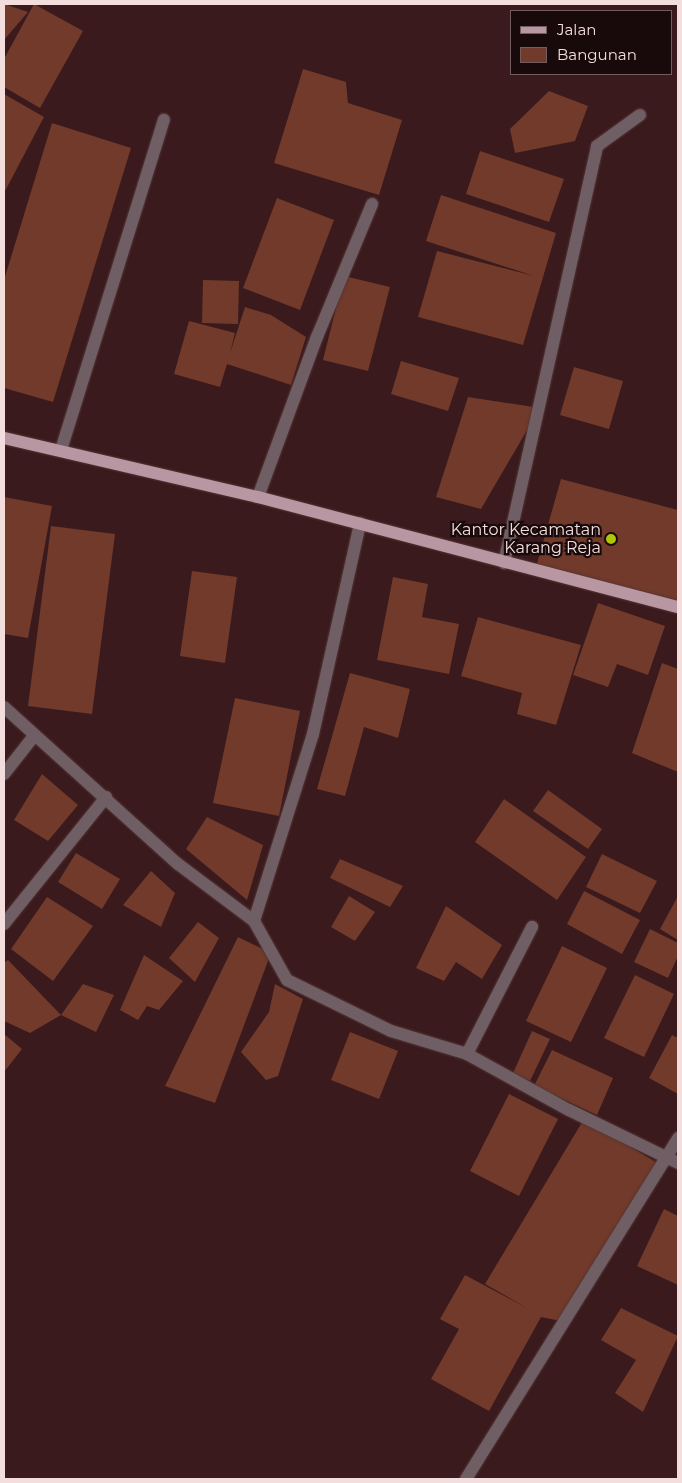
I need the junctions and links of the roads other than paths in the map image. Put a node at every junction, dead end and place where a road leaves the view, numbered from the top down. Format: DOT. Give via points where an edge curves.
graph roads {
  1 [pos="640,115"];
  2 [pos="164,120"];
  3 [pos="372,204"];
  4 [pos="4,438"];
  5 [pos="61,450"];
  6 [pos="258,497"];
  7 [pos="360,523"];
  8 [pos="504,563"];
  9 [pos="678,607"];
  10 [pos="4,707"];
  11 [pos="34,736"];
  12 [pos="4,774"];
  13 [pos="106,797"];
  14 [pos="254,921"];
  15 [pos="4,924"];
  16 [pos="532,927"];
  17 [pos="467,1054"];
  18 [pos="678,1138"];
  19 [pos="672,1160"];
  20 [pos="466,1479"];
  1 -- 8 [label="street" via="597,146"];
  2 -- 5 [label="street"];
  3 -- 6 [label="street" via="317,337"];
  4 -- 5 [label="main road"];
  5 -- 6 [label="main road"];
  6 -- 7 [label="main road"];
  7 -- 8 [label="main road"];
  7 -- 14 [label="street" via="314,734"];
  8 -- 9 [label="main road"];
  10 -- 11 [label="street"];
  11 -- 12 [label="street"];
  11 -- 13 [label="street"];
  13 -- 14 [label="street" via="178,864"];
  13 -- 15 [label="street"];
  14 -- 17 [label="street" via="287,980 391,1031"];
  16 -- 17 [label="street"];
  17 -- 19 [label="street"];
  18 -- 19 [label="street"];
  19 -- 20 [label="street"];
}
